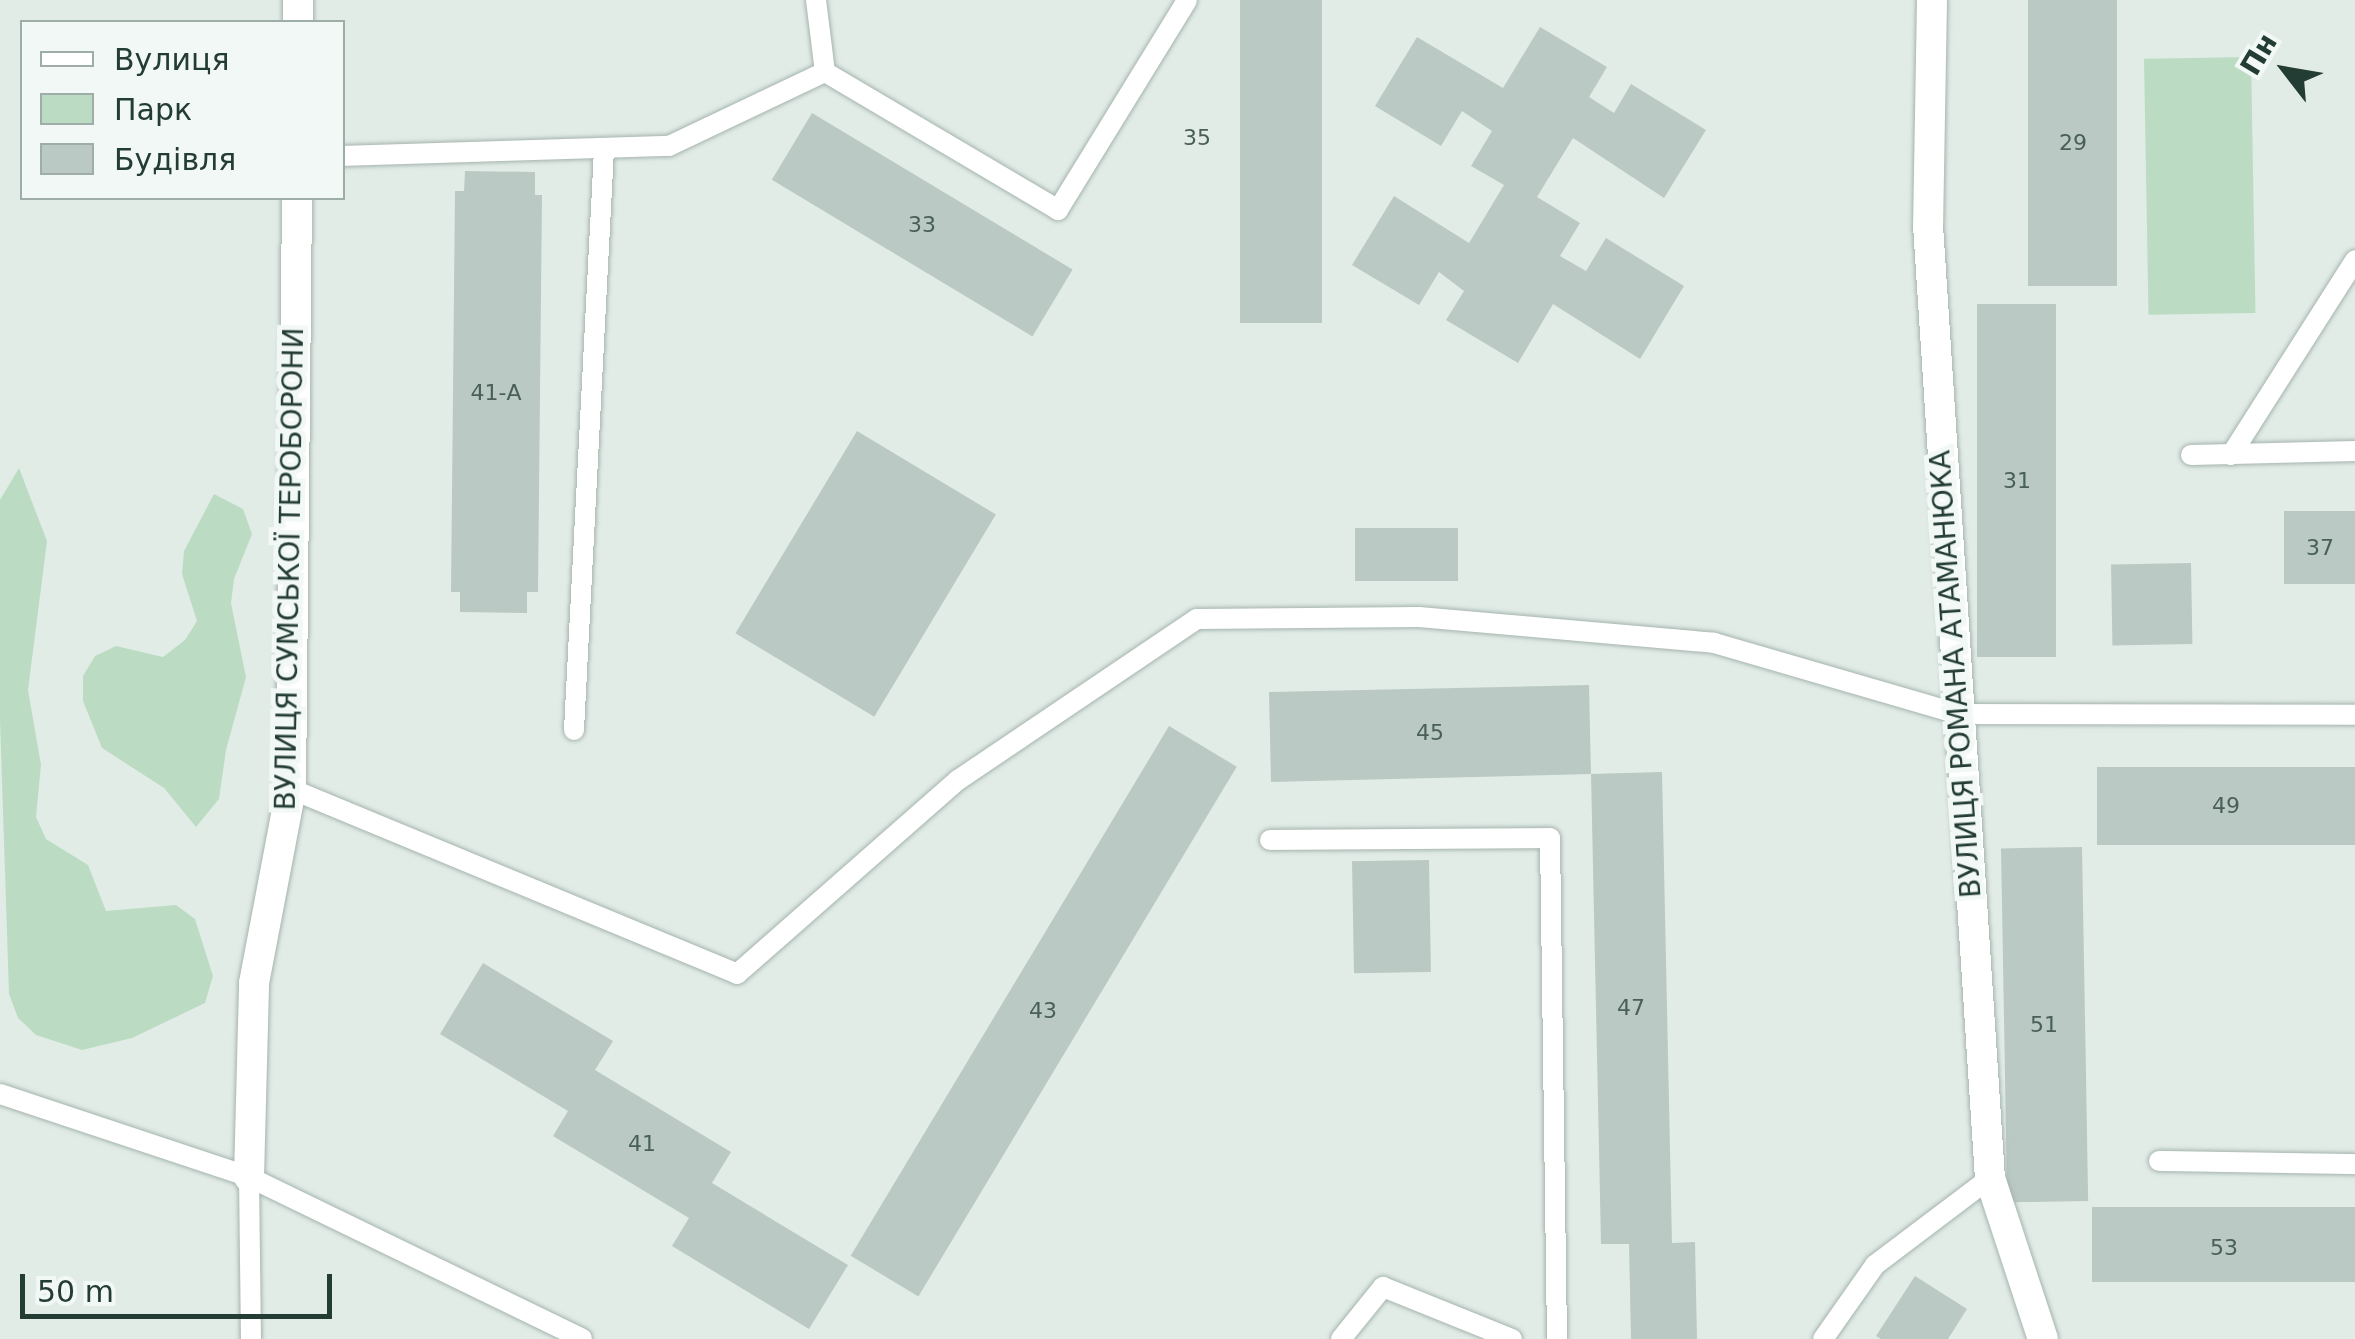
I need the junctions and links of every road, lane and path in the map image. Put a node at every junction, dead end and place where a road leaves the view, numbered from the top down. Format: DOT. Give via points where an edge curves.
graph roads {
  1 [pos="816,0"];
  2 [pos="1188,0"];
  3 [pos="1932,0"];
  4 [pos="825,72"];
  5 [pos="604,149"];
  6 [pos="345,156"];
  7 [pos="297,200"];
  8 [pos="2355,260"];
  9 [pos="2355,451"];
  10 [pos="2191,455"];
  11 [pos="2232,455"];
  12 [pos="1958,714"];
  13 [pos="2355,715"];
  14 [pos="574,730"];
  15 [pos="291,790"];
  16 [pos="1270,840"];
  17 [pos="0,1094"];
  18 [pos="2159,1161"];
  19 [pos="2355,1164"];
  20 [pos="249,1176"];
  21 [pos="1990,1178"];
  22 [pos="251,1339"];
  23 [pos="582,1339"];
  24 [pos="1341,1339"];
  25 [pos="1512,1339"];
  26 [pos="1557,1339"];
  27 [pos="1823,1339"];
  28 [pos="2043,1339"];
  1 -- 4 [label="lane"];
  2 -- 4 [label="lane" via="1058,210"];
  3 -- 12 [label="street, ВУЛИЦЯ РОМАНА АТАМАНЮКА" via="1928,225"];
  4 -- 5 [label="lane" via="669,146"];
  5 -- 6 [label="lane"];
  5 -- 14 [label="lane"];
  7 -- 15 [label="street, ВУЛИЦЯ СУМСЬКОЇ ТЕРОБОРОНИ"];
  8 -- 11 [label="lane"];
  9 -- 11 [label="lane"];
  10 -- 11 [label="lane"];
  12 -- 13 [label="lane"];
  12 -- 15 [label="lane" via="1714,643 1418,617 1196,619 958,780 736,974"];
  12 -- 21 [label="street, ВУЛИЦЯ РОМАНА АТАМАНЮКА"];
  15 -- 20 [label="street, ВУЛИЦЯ СУМСЬКОЇ ТЕРОБОРОНИ" via="254,982"];
  16 -- 26 [label="lane" via="1550,838"];
  17 -- 20 [label="lane"];
  18 -- 19 [label="lane"];
  20 -- 22 [label="lane"];
  20 -- 23 [label="lane"];
  21 -- 27 [label="lane" via="1876,1265"];
  21 -- 28 [label="street, ВУЛИЦЯ РОМАНА АТАМАНЮКА"];
  24 -- 25 [label="lane" via="1383,1287"];
}
